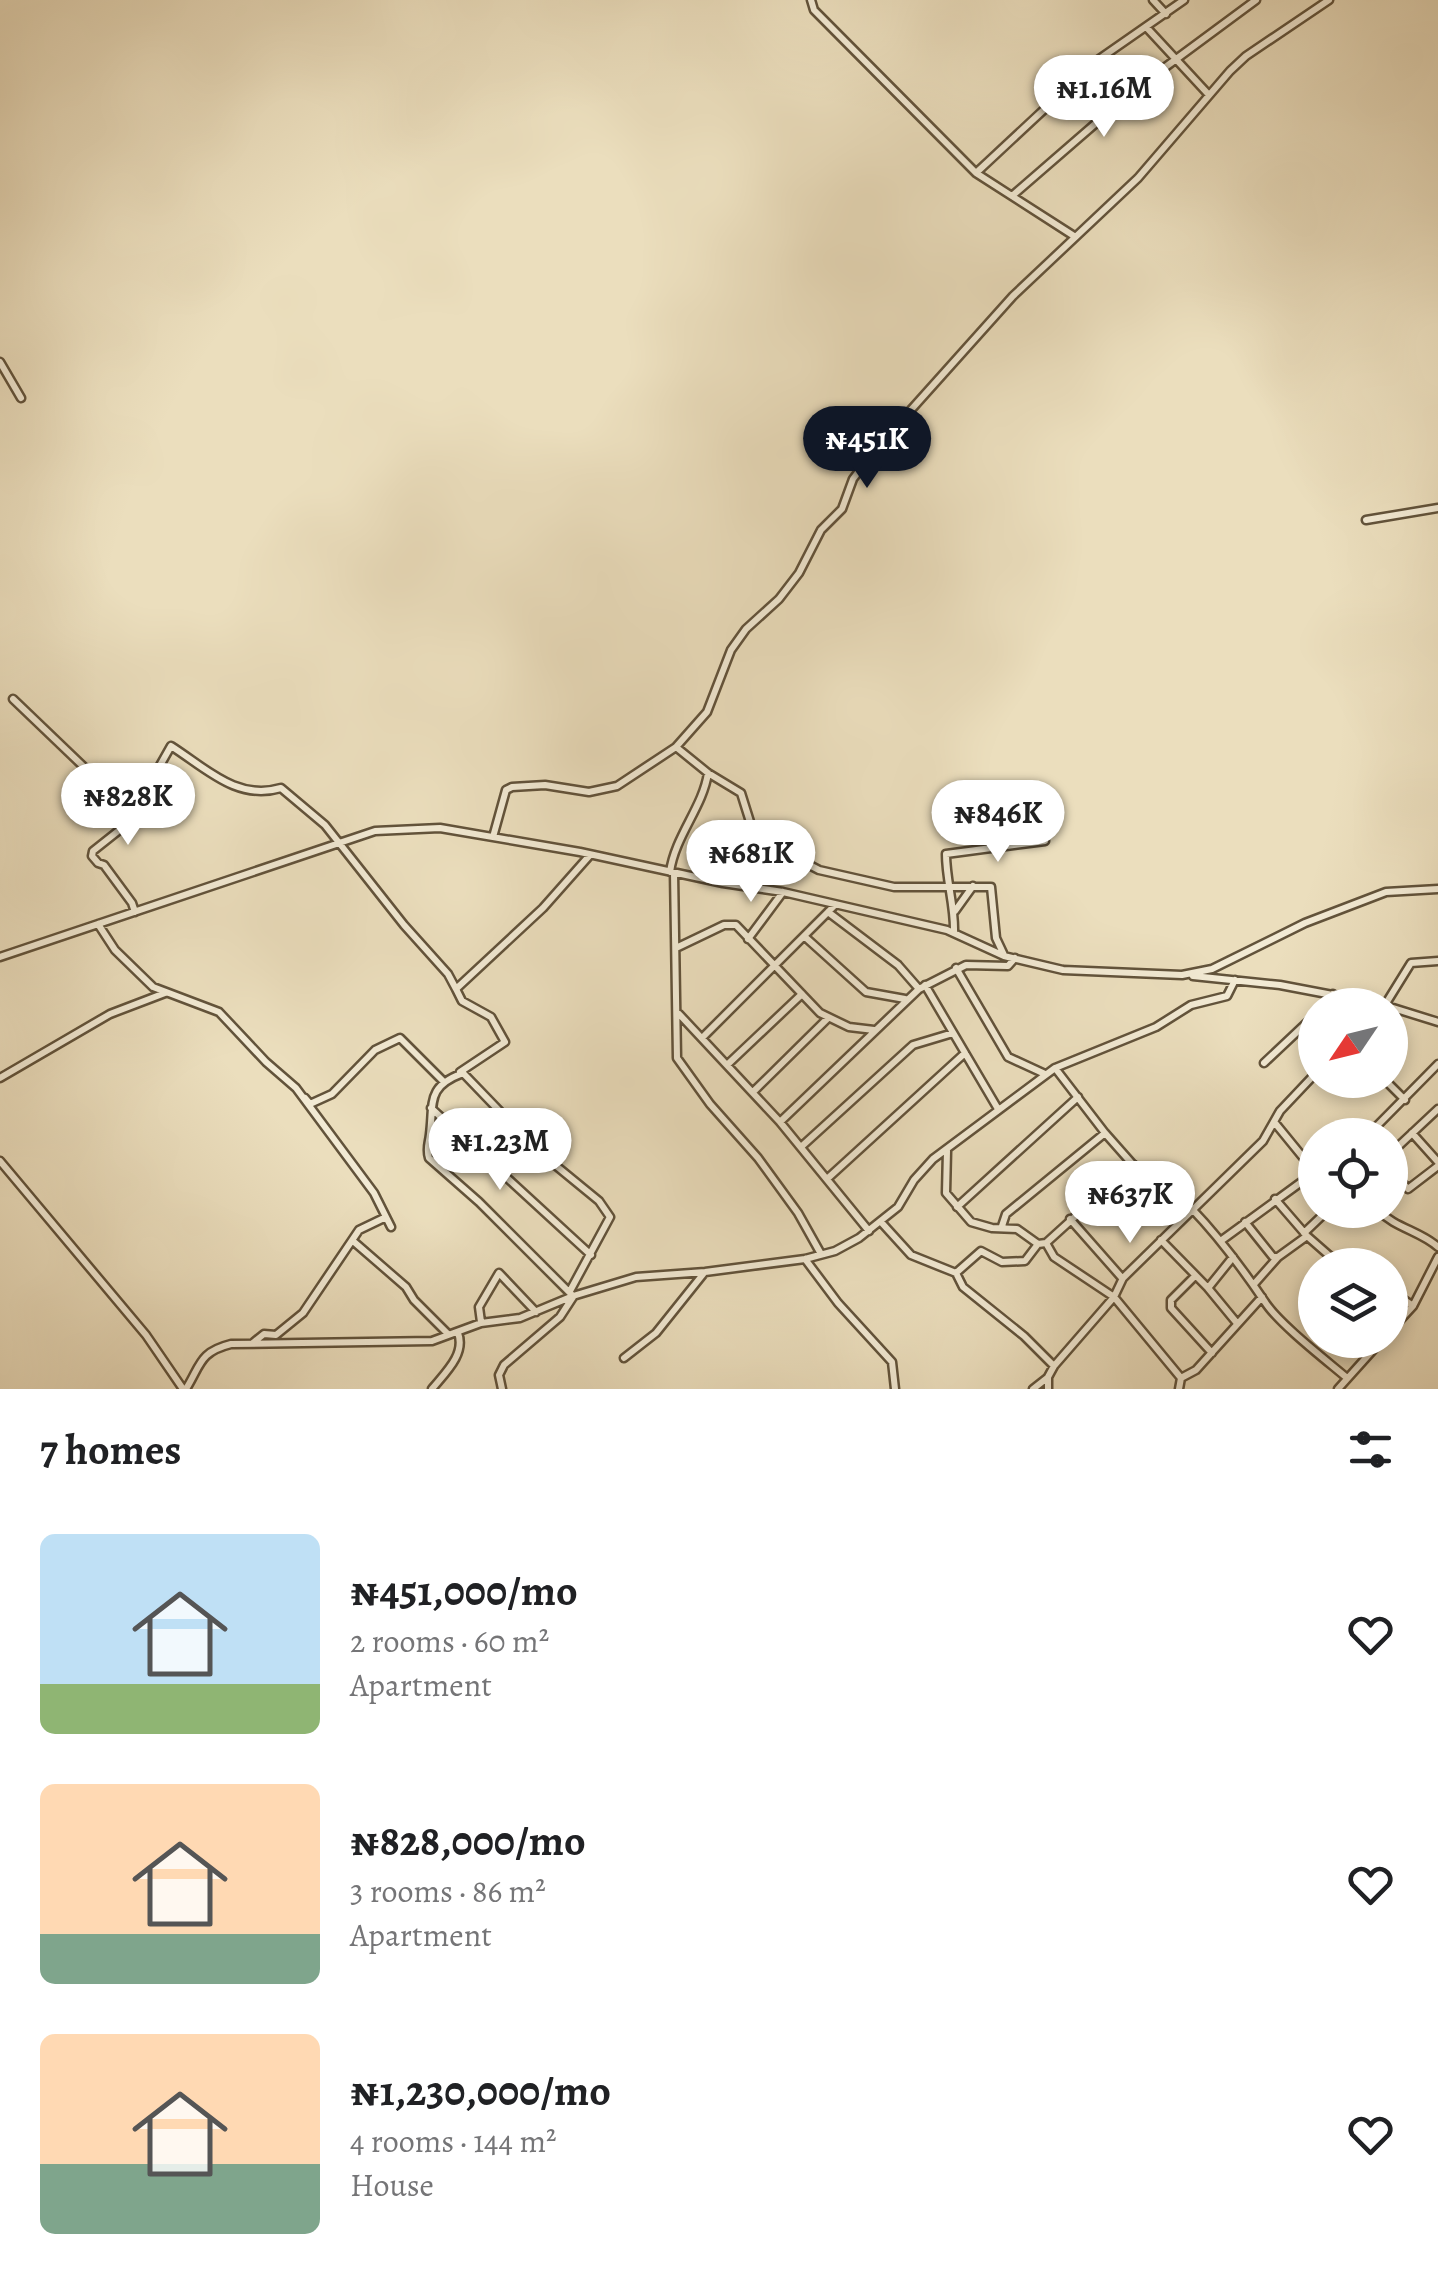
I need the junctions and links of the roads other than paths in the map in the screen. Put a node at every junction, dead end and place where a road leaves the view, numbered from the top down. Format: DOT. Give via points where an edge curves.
graph roads {
  1 [pos="811,0"];
  2 [pos="1153,0"];
  3 [pos="1184,0"];
  4 [pos="1256,0"];
  5 [pos="1329,0"];
  6 [pos="1166,14"];
  7 [pos="1147,28"];
  8 [pos="1175,58"];
  9 [pos="1209,94"];
  10 [pos="976,173"];
  11 [pos="1012,196"];
  12 [pos="1074,236"];
  13 [pos="0,362"];
  14 [pos="21,398"];
  15 [pos="1438,508"];
  16 [pos="1366,520"];
  17 [pos="12,699"];
  18 [pos="676,747"];
  19 [pos="708,773"];
  20 [pos="134,815"];
  21 [pos="492,836"];
  22 [pos="1045,842"];
  23 [pos="338,844"];
  24 [pos="590,854"];
  25 [pos="672,872"];
  26 [pos="948,886"];
  27 [pos="973,886"];
  28 [pos="1438,889"];
  29 [pos="783,892"];
  30 [pos="836,904"];
  31 [pos="955,911"];
  32 [pos="135,912"];
  33 [pos="828,912"];
  34 [pos="98,924"];
  35 [pos="954,933"];
  36 [pos="804,936"];
  37 [pos="748,939"];
  38 [pos="676,948"];
  39 [pos="1004,956"];
  40 [pos="0,957"];
  41 [pos="1015,958"];
  42 [pos="1438,961"];
  43 [pos="775,966"];
  44 [pos="956,968"];
  45 [pos="1182,975"];
  46 [pos="1235,980"];
  47 [pos="922,987"];
  48 [pos="1395,988"];
  49 [pos="1298,989"];
  50 [pos="456,990"];
  51 [pos="166,993"];
  52 [pos="802,994"];
  53 [pos="906,1000"];
  54 [pos="678,1013"];
  55 [pos="1408,1013"];
  56 [pos="828,1018"];
  57 [pos="1438,1022"];
  58 [pos="875,1030"];
  59 [pos="1298,1031"];
  60 [pos="953,1033"];
  61 [pos="702,1038"];
  62 [pos="965,1053"];
  63 [pos="1264,1063"];
  64 [pos="1438,1064"];
  65 [pos="727,1065"];
  66 [pos="1054,1068"];
  67 [pos="1046,1074"];
  68 [pos="0,1078"];
  69 [pos="448,1080"];
  70 [pos="296,1088"];
  71 [pos="753,1092"];
  72 [pos="1298,1092"];
  73 [pos="1078,1098"];
  74 [pos="1405,1100"];
  75 [pos="430,1107"];
  76 [pos="998,1109"];
  77 [pos="1438,1109"];
  78 [pos="1386,1118"];
  79 [pos="508,1122"];
  80 [pos="780,1122"];
  81 [pos="1274,1122"];
  82 [pos="1105,1133"];
  83 [pos="1412,1133"];
  84 [pos="1408,1137"];
  85 [pos="801,1147"];
  86 [pos="947,1150"];
  87 [pos="478,1152"];
  88 [pos="0,1161"];
  89 [pos="1133,1164"];
  90 [pos="1438,1164"];
  91 [pos="827,1179"];
  92 [pos="1408,1188"];
  93 [pos="1275,1199"];
  94 [pos="956,1206"];
  95 [pos="1192,1209"];
  96 [pos="384,1218"];
  97 [pos="1070,1219"];
  98 [pos="1181,1219"];
  99 [pos="881,1222"];
  100 [pos="1245,1222"];
  101 [pos="1002,1226"];
  102 [pos="391,1228"];
  103 [pos="1312,1228"];
  104 [pos="1405,1228"];
  105 [pos="869,1231"];
  106 [pos="1306,1234"];
  107 [pos="352,1240"];
  108 [pos="1161,1240"];
  109 [pos="1222,1240"];
  110 [pos="1042,1244"];
  111 [pos="1438,1247"];
  112 [pos="1321,1248"];
  113 [pos="821,1254"];
  114 [pos="592,1255"];
  115 [pos="1438,1256"];
  116 [pos="1233,1257"];
  117 [pos="1278,1257"];
  118 [pos="805,1258"];
  119 [pos="705,1272"];
  120 [pos="956,1272"];
  121 [pos="1123,1278"];
  122 [pos="1194,1278"];
  123 [pos="1255,1283"];
  124 [pos="1208,1288"];
  125 [pos="572,1293"];
  126 [pos="1114,1297"];
  127 [pos="1262,1297"];
  128 [pos="1408,1303"];
  129 [pos="1412,1306"];
  130 [pos="1408,1310"];
  131 [pos="536,1312"];
  132 [pos="481,1322"];
  133 [pos="1236,1322"];
  134 [pos="458,1333"];
  135 [pos="448,1334"];
  136 [pos="252,1344"];
  137 [pos="1212,1353"];
  138 [pos="624,1358"];
  139 [pos="1366,1358"];
  140 [pos="1054,1366"];
  141 [pos="1048,1378"];
  142 [pos="1180,1378"];
  143 [pos="1348,1378"];
  144 [pos="185,1389"];
  145 [pos="432,1389"];
  146 [pos="502,1389"];
  147 [pos="895,1389"];
  148 [pos="1033,1389"];
  149 [pos="1048,1389"];
  150 [pos="1179,1389"];
  151 [pos="1338,1389"];
  1 -- 10 [label="street"];
  2 -- 6 [label="street"];
  3 -- 6 [label="street"];
  4 -- 8 [label="street"];
  5 -- 9 [label="street" via="1246,56"];
  6 -- 7 [label="street"];
  7 -- 8 [label="street"];
  7 -- 10 [label="street" via="1095,62"];
  8 -- 9 [label="street"];
  8 -- 11 [label="street"];
  9 -- 12 [label="street" via="1138,178"];
  10 -- 11 [label="street"];
  11 -- 12 [label="street"];
  12 -- 18 [label="street" via="874,450 799,572 731,650 708,712"];
  13 -- 14 [label="street"];
  15 -- 16 [label="street"];
  17 -- 20 [label="street"];
  18 -- 19 [label="street"];
  18 -- 21 [label="street" via="617,786 582,792 512,786"];
  19 -- 25 [label="street" via="672,854"];
  19 -- 26 [label="street" via="741,793 751,826 819,870 894,887"];
  20 -- 23 [label="street" via="171,746 247,792 280,788"];
  20 -- 32 [label="street" via="92,856"];
  21 -- 23 [label="street" via="412,827"];
  21 -- 24 [label="street"];
  22 -- 26 [label="street" via="949,852"];
  23 -- 32 [label="street"];
  23 -- 50 [label="street"];
  24 -- 25 [label="street"];
  24 -- 50 [label="street"];
  25 -- 29 [label="street"];
  25 -- 38 [label="street"];
  26 -- 27 [label="street"];
  26 -- 31 [label="street"];
  27 -- 31 [label="street"];
  27 -- 39 [label="street" via="992,887"];
  28 -- 45 [label="street" via="1386,892 1305,922 1212,970"];
  29 -- 30 [label="street"];
  29 -- 37 [label="street"];
  30 -- 33 [label="street"];
  30 -- 35 [label="street"];
  31 -- 35 [label="street"];
  32 -- 34 [label="street"];
  33 -- 36 [label="street"];
  33 -- 47 [label="street"];
  34 -- 40 [label="street"];
  34 -- 51 [label="street" via="129,964"];
  35 -- 39 [label="street"];
  36 -- 43 [label="street"];
  36 -- 53 [label="street" via="866,992"];
  37 -- 38 [label="street" via="730,924"];
  37 -- 43 [label="street"];
  38 -- 54 [label="street"];
  39 -- 41 [label="street"];
  41 -- 44 [label="street" via="1008,966"];
  41 -- 45 [label="street" via="1063,970"];
  42 -- 48 [label="street" via="1411,963"];
  43 -- 52 [label="street"];
  43 -- 61 [label="street"];
  44 -- 47 [label="street"];
  44 -- 67 [label="street" via="1008,1057"];
  45 -- 46 [label="street"];
  46 -- 49 [label="street"];
  46 -- 66 [label="street" via="1228,996 1191,1005 1156,1027"];
  47 -- 53 [label="street"];
  47 -- 60 [label="street"];
  50 -- 69 [label="street" via="462,1001 491,1017 504,1042"];
  51 -- 68 [label="street" via="110,1014"];
  51 -- 70 [label="street" via="219,1012"];
  52 -- 56 [label="street"];
  52 -- 65 [label="street"];
  53 -- 58 [label="street"];
  54 -- 61 [label="street"];
  54 -- 113 [label="street" via="677,1058 758,1158"];
  55 -- 57 [label="street"];
  56 -- 58 [label="street"];
  56 -- 71 [label="street"];
  58 -- 80 [label="street"];
  59 -- 63 [label="street"];
  60 -- 62 [label="street"];
  60 -- 85 [label="street" via="912,1045"];
  61 -- 65 [label="street"];
  62 -- 76 [label="street"];
  62 -- 91 [label="street"];
  64 -- 74 [label="street"];
  65 -- 71 [label="street"];
  66 -- 67 [label="street"];
  66 -- 73 [label="street"];
  67 -- 76 [label="street"];
  69 -- 70 [label="street" via="400,1038 375,1050 316,1102 310,1104"];
  69 -- 75 [label="street"];
  69 -- 79 [label="street" via="463,1074"];
  70 -- 96 [label="street" via="374,1193"];
  71 -- 80 [label="street"];
  72 -- 81 [label="street"];
  73 -- 82 [label="street"];
  73 -- 94 [label="street"];
  74 -- 78 [label="street"];
  75 -- 87 [label="street"];
  75 -- 125 [label="street" via="429,1158"];
  76 -- 86 [label="street"];
  77 -- 83 [label="street"];
  79 -- 87 [label="street"];
  79 -- 114 [label="street" via="610,1218"];
  80 -- 85 [label="street"];
  81 -- 93 [label="street" via="1315,1172"];
  81 -- 95 [label="street"];
  82 -- 89 [label="street"];
  82 -- 101 [label="street" via="1006,1214"];
  83 -- 84 [label="street"];
  83 -- 90 [label="street"];
  85 -- 91 [label="street"];
  86 -- 94 [label="street" via="946,1192"];
  86 -- 99 [label="street"];
  87 -- 114 [label="street"];
  88 -- 144 [label="street"];
  89 -- 97 [label="street"];
  89 -- 98 [label="street"];
  90 -- 92 [label="street"];
  91 -- 105 [label="street"];
  93 -- 100 [label="street"];
  93 -- 106 [label="street"];
  94 -- 101 [label="street" via="978,1225"];
  95 -- 98 [label="street"];
  95 -- 109 [label="street"];
  96 -- 102 [label="street"];
  96 -- 107 [label="street"];
  97 -- 110 [label="street"];
  97 -- 121 [label="street"];
  98 -- 108 [label="street"];
  99 -- 105 [label="street"];
  99 -- 120 [label="street" via="912,1255"];
  100 -- 109 [label="street"];
  100 -- 117 [label="street"];
  101 -- 110 [label="street"];
  103 -- 106 [label="street"];
  104 -- 111 [label="street"];
  105 -- 113 [label="street"];
  106 -- 112 [label="street"];
  106 -- 117 [label="street"];
  107 -- 135 [label="street"];
  107 -- 136 [label="street" via="303,1314"];
  108 -- 121 [label="street"];
  108 -- 122 [label="street"];
  109 -- 116 [label="street"];
  110 -- 120 [label="street" via="1025,1261 1002,1262 981,1252"];
  110 -- 126 [label="street"];
  113 -- 118 [label="street"];
  114 -- 125 [label="street"];
  115 -- 129 [label="street"];
  116 -- 123 [label="street"];
  116 -- 124 [label="street"];
  117 -- 123 [label="street"];
  118 -- 119 [label="street"];
  118 -- 147 [label="street" via="892,1362"];
  119 -- 125 [label="street" via="636,1277"];
  119 -- 138 [label="street" via="656,1332"];
  120 -- 140 [label="street" via="962,1287"];
  121 -- 126 [label="street"];
  122 -- 124 [label="street"];
  122 -- 137 [label="street" via="1171,1308"];
  123 -- 127 [label="street"];
  124 -- 133 [label="street"];
  125 -- 131 [label="street"];
  125 -- 146 [label="street" via="560,1317 504,1365"];
  126 -- 140 [label="street"];
  126 -- 142 [label="street"];
  127 -- 133 [label="street"];
  127 -- 143 [label="street"];
  128 -- 129 [label="street"];
  129 -- 130 [label="street"];
  131 -- 132 [label="street"];
  131 -- 132 [label="street" via="499,1273 479,1307"];
  132 -- 134 [label="street"];
  133 -- 137 [label="street"];
  134 -- 135 [label="street"];
  134 -- 145 [label="street" via="460,1352"];
  135 -- 136 [label="street" via="432,1341"];
  136 -- 144 [label="street" via="214,1350 198,1362"];
  137 -- 142 [label="street"];
  139 -- 143 [label="street"];
  140 -- 141 [label="street"];
  141 -- 148 [label="street"];
  141 -- 149 [label="street"];
  142 -- 150 [label="street"];
  143 -- 151 [label="street"];
}
